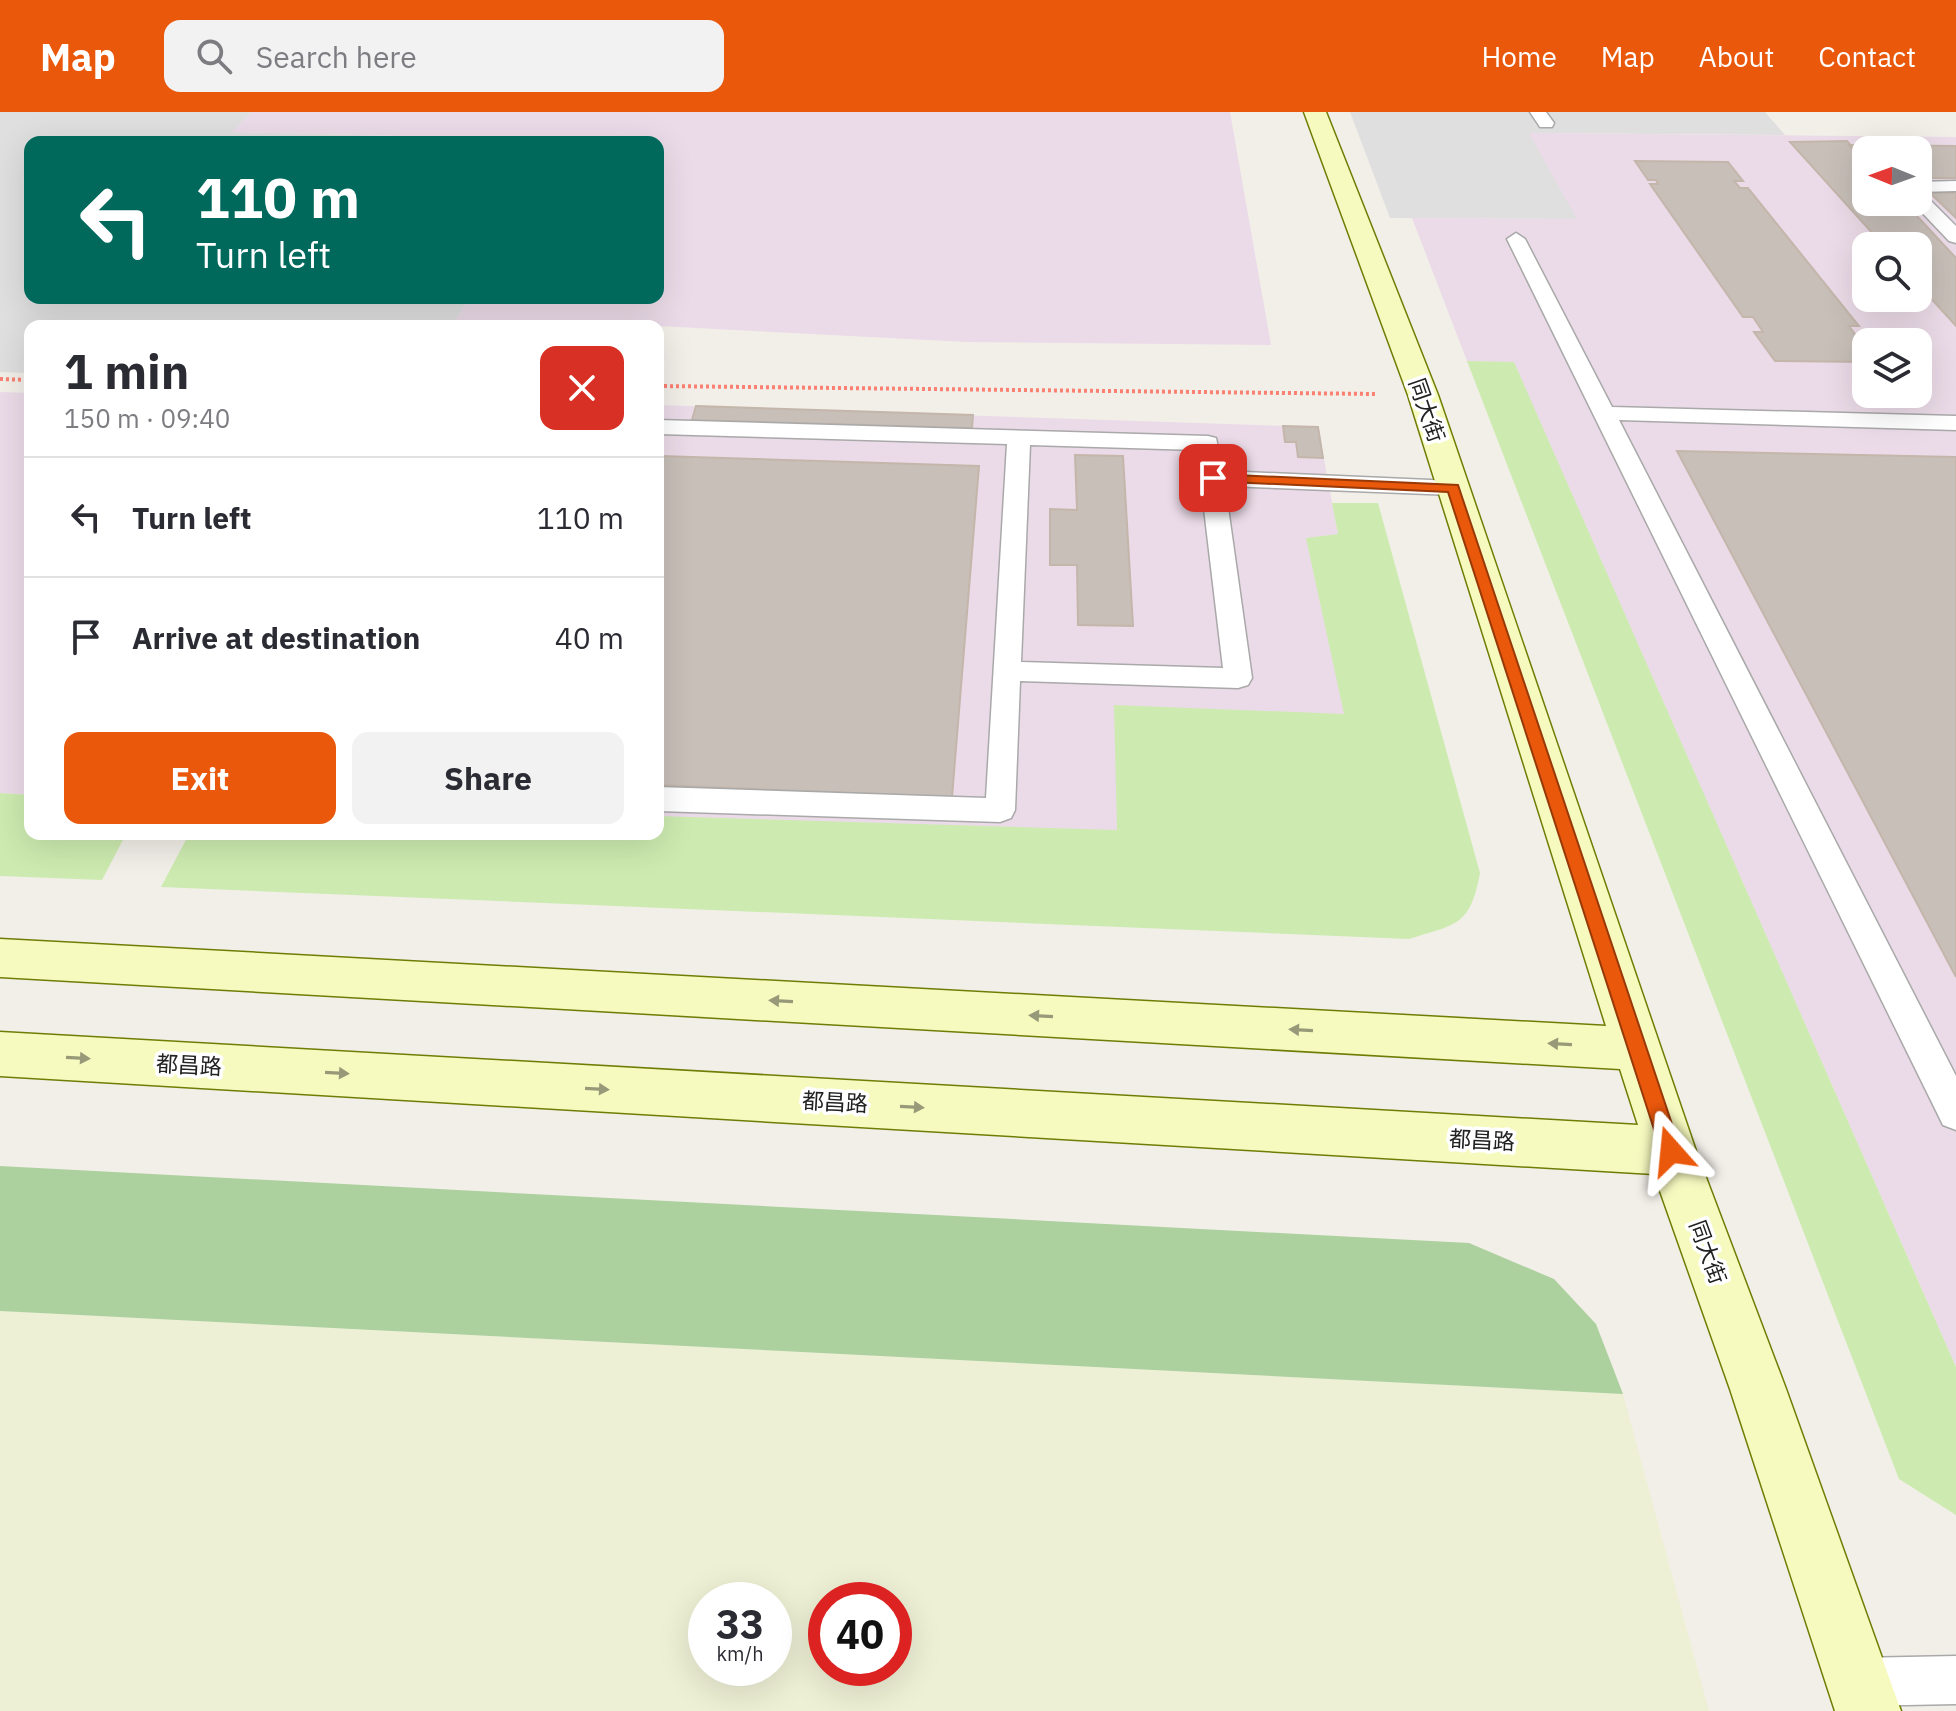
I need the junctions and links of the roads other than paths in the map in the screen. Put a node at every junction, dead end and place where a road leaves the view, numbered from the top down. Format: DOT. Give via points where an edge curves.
graph roads {
  1 [pos="1315,112"];
  2 [pos="1956,186"];
  3 [pos="1932,187"];
  4 [pos="1932,212"];
  5 [pos="1956,237"];
  6 [pos="1516,239"];
  7 [pos="1604,413"];
  8 [pos="1956,423"];
  9 [pos="664,427"];
  10 [pos="1019,437"];
  11 [pos="1213,478"];
  12 [pos="1453,488"];
  13 [pos="1007,671"];
  14 [pos="664,799"];
  15 [pos="0,958"];
  16 [pos="1638,1049"];
  17 [pos="0,1054"];
  18 [pos="1956,1113"];
  19 [pos="1671,1151"];
  20 [pos="1956,1680"];
  21 [pos="1863,1696"];
  1 -- 12 [label="street, 同大街"];
  2 -- 3 [label="lane"];
  4 -- 5 [label="lane"];
  6 -- 7 [label="lane"];
  7 -- 8 [label="lane"];
  7 -- 18 [label="lane"];
  9 -- 10 [label="lane"];
  10 -- 11 [label="lane" via="1208,443"];
  10 -- 13 [label="lane"];
  11 -- 12 [label="lane"];
  11 -- 13 [label="lane" via="1238,678"];
  12 -- 16 [label="street, 同大街"];
  13 -- 14 [label="lane" via="1000,810"];
  16 -- 15 [label="street, one-way"];
  16 -- 19 [label="street, 同大街"];
  17 -- 19 [label="street, 都昌路, one-way"];
  19 -- 21 [label="street, 同大街"];
  20 -- 21 [label="lane"];
}
